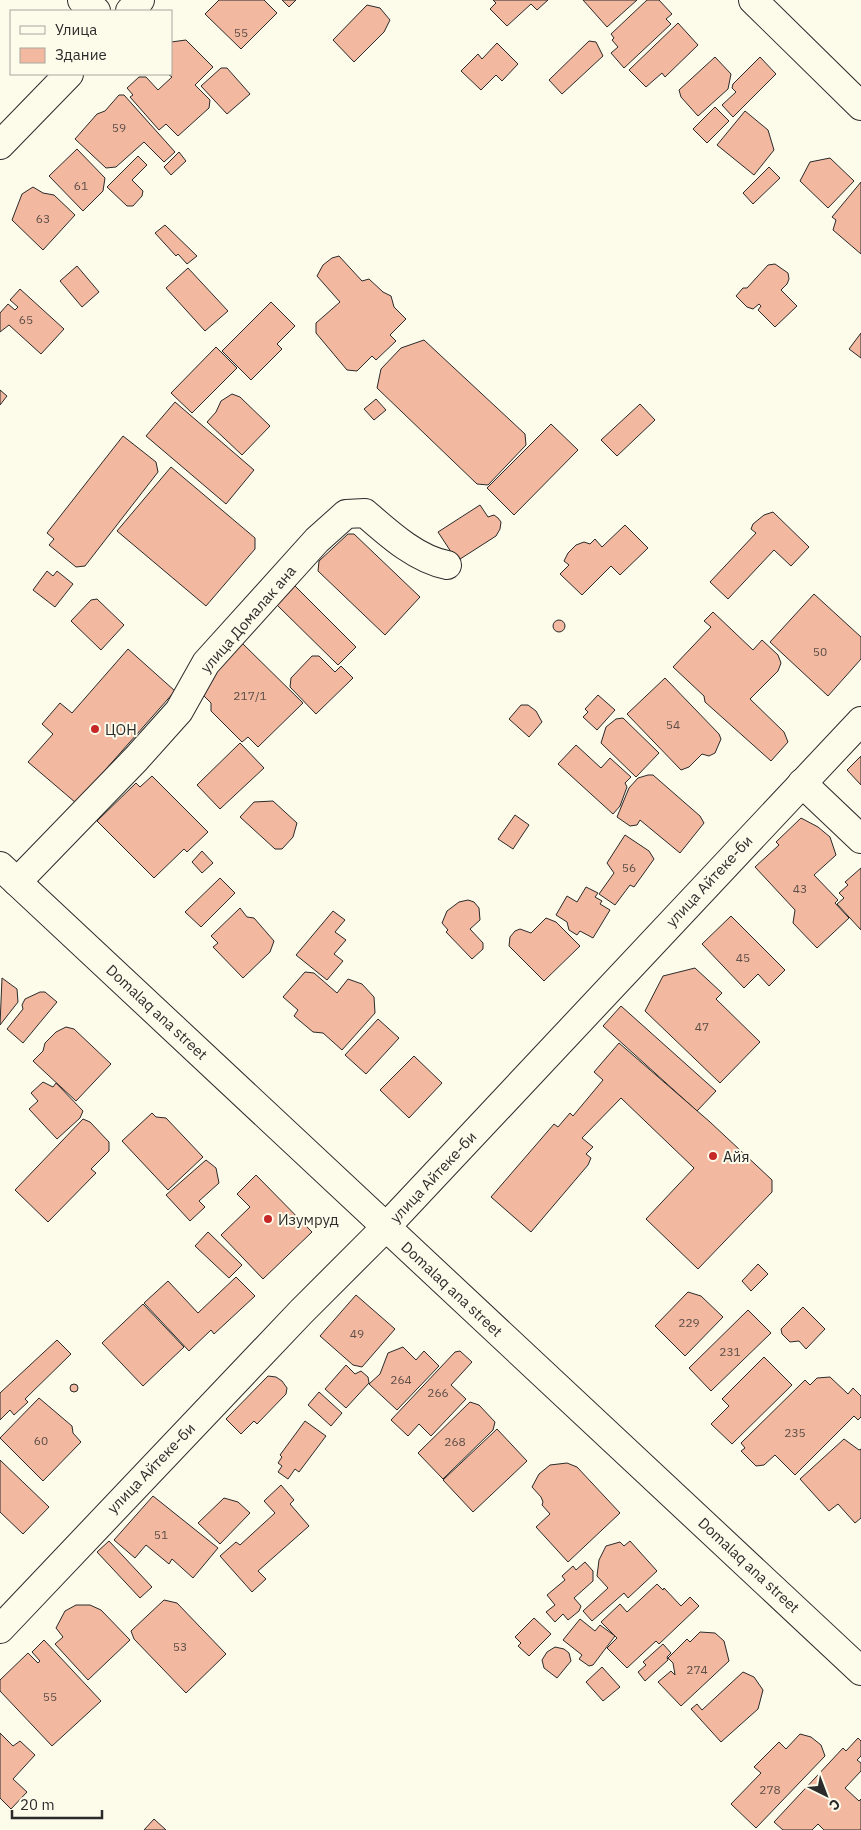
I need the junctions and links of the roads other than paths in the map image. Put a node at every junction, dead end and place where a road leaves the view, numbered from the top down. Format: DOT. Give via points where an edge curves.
graph roads {
  1 [pos="82,0"];
  2 [pos="140,0"];
  3 [pos="753,0"];
  4 [pos="95,10"];
  5 [pos="131,10"];
  6 [pos="68,75"];
  7 [pos="861,106"];
  8 [pos="0,145"];
  9 [pos="447,564"];
  10 [pos="861,721"];
  11 [pos="802,783"];
  12 [pos="861,839"];
  13 [pos="8,874"];
  14 [pos="385,1228"];
  15 [pos="0,1629"];
  16 [pos="861,1670"];
  1 -- 4 [label="street"];
  2 -- 5 [label="street"];
  3 -- 7 [label="street"];
  6 -- 8 [label="street"];
  9 -- 13 [label="street, улица Домалак ана" via="419,554 365,513 346,514 317,540 206,663 179,711 136,759"];
  10 -- 11 [label="street, улица Айтеке-би"];
  11 -- 12 [label="street"];
  11 -- 14 [label="street, улица Айтеке-би"];
  13 -- 14 [label="street, Domalaq ana street"];
  14 -- 15 [label="street, улица Айтеке-би"];
  14 -- 16 [label="street, Domalaq ana street"];
}
